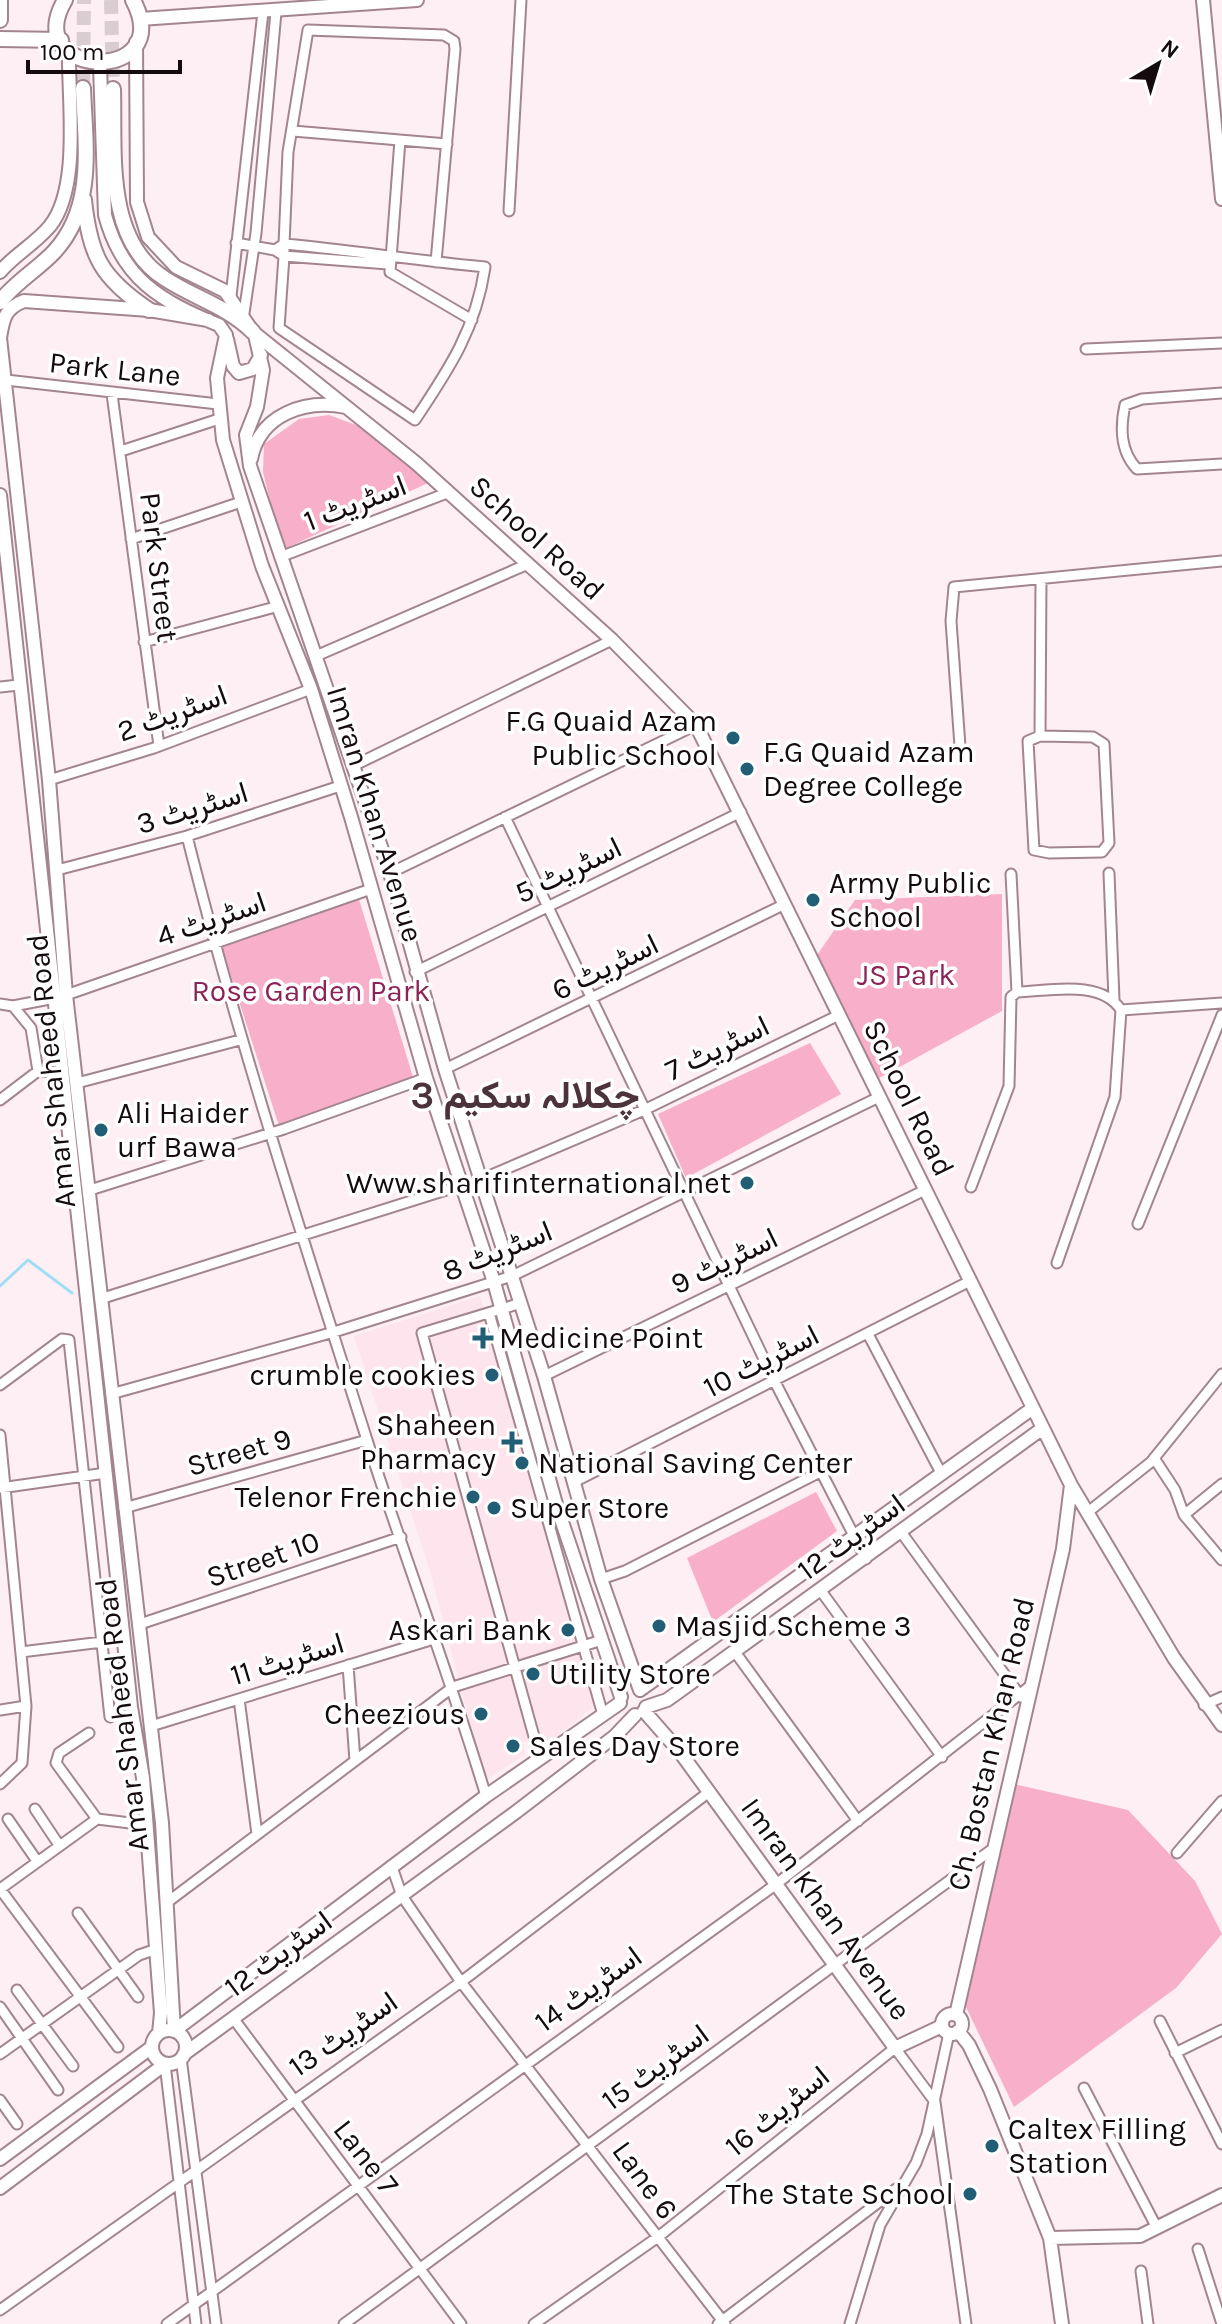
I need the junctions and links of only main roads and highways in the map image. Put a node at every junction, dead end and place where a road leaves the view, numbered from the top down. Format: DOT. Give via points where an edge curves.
graph roads {
  1 [pos="0,0"];
  2 [pos="65,0"];
  3 [pos="133,0"];
  4 [pos="417,0"];
  5 [pos="1203,0"];
  6 [pos="140,19"];
  7 [pos="0,20"];
  8 [pos="0,39"];
  9 [pos="136,42"];
  10 [pos="65,46"];
  11 [pos="100,65"];
  12 [pos="83,88"];
  13 [pos="113,89"];
  14 [pos="84,199"];
  15 [pos="1222,199"];
  16 [pos="0,272"];
  17 [pos="0,302"];
  18 [pos="149,310"];
  19 [pos="208,320"];
  20 [pos="253,332"];
  21 [pos="226,335"];
  22 [pos="0,338"];
  23 [pos="261,355"];
  24 [pos="349,407"];
  25 [pos="250,466"];
  26 [pos="0,495"];
  27 [pos="54,833"];
  28 [pos="38,835"];
  29 [pos="61,996"];
  30 [pos="104,1396"];
  31 [pos="1033,1408"];
  32 [pos="1043,1428"];
  33 [pos="1071,1485"];
  34 [pos="640,1690"];
  35 [pos="620,1700"];
  36 [pos="641,1711"];
  37 [pos="1222,1725"];
  38 [pos="147,1825"];
  39 [pos="163,1826"];
  40 [pos="950,2030"];
  41 [pos="174,2031"];
  42 [pos="159,2033"];
  43 [pos="152,2047"];
  44 [pos="183,2056"];
  45 [pos="165,2064"];
  46 [pos="0,2159"];
  47 [pos="0,2188"];
  48 [pos="1222,2195"];
  49 [pos="1050,2238"];
  50 [pos="1062,2324"];
  1 -- 7 [label="main road"];
  2 -- 10 [label="main road" via="58,18"];
  3 -- 6 [label="main road"];
  4 -- 6 [label="main road"];
  5 -- 15 [label="main road"];
  6 -- 9 [label="main road"];
  8 -- 10 [label="main road"];
  9 -- 11 [label="main road" via="121,58"];
  9 -- 20 [label="main road, Imran Khan Avenue" via="135,150 141,220 148,237 176,267 231,296"];
  10 -- 11 [label="main road" via="78,59"];
  10 -- 16 [label="main road" via="69,165 62,205 38,240"];
  11 -- 19 [label="main road" via="105,215 111,237 121,258 149,290"];
  12 -- 14 [label="main road"];
  13 -- 20 [label="main road" via="119,208 133,246 162,277 229,312"];
  14 -- 17 [label="main road" via="60,244"];
  14 -- 18 [label="main road" via="87,234 105,274"];
  18 -- 19 [label="main road, Amar Shaheed Road"];
  18 -- 22 [label="main road, Amar Shaheed Road" via="24,301 4,316"];
  19 -- 21 [label="main road"];
  20 -- 23 [label="main road, Imran Khan Avenue"];
  20 -- 24 [label="main road, School Road"];
  21 -- 23 [label="main road" via="239,373 253,369"];
  21 -- 35 [label="main road, Imran Khan Avenue" via="217,378 219,419 241,502 311,689 426,1078 494,1282 495,1311"];
  22 -- 27 [label="main road, Amar Shaheed Road"];
  23 -- 25 [label="main road, Imran Khan Avenue" via="261,388 246,435"];
  24 -- 25 [label="main road" via="319,405 285,412 262,434"];
  24 -- 31 [label="main road, School Road" via="612,640 696,725"];
  25 -- 34 [label="main road, Imran Khan Avenue" via="390,873 415,972 544,1376 601,1579"];
  26 -- 28 [label="main road, Amar Shaheed Road"];
  27 -- 28 [label="main road"];
  27 -- 29 [label="main road, Amar Shaheed Road"];
  28 -- 29 [label="main road, Amar Shaheed Road"];
  29 -- 30 [label="main road, Amar Shaheed Road" via="63,1072"];
  29 -- 30 [label="main road, Amar Shaheed Road" via="90,1190"];
  30 -- 38 [label="main road, Amar Shaheed Road" via="106,1473"];
  30 -- 39 [label="main road, Amar Shaheed Road" via="140,1624"];
  31 -- 32 [label="main road, School Road"];
  31 -- 34 [label="main road"];
  32 -- 33 [label="main road, School Road"];
  32 -- 36 [label="main road, اسٹریٹ 12" via="667,1700"];
  33 -- 37 [label="main road, School Road" via="1204,1705"];
  33 -- 40 [label="main road, Ch. Bostan Khan Road" via="1063,1549 956,2015 944,2017"];
  34 -- 35 [label="main road" via="629,1689"];
  34 -- 36 [label="main road" via="647,1699"];
  35 -- 36 [label="main road" via="623,1711"];
  35 -- 41 [label="main road"];
  36 -- 40 [label="main road, Imran Khan Avenue" via="661,1728 895,2048"];
  36 -- 44 [label="main road, اسٹریٹ 12" via="615,1736"];
  38 -- 39 [label="main road"];
  38 -- 42 [label="main road, Amar Shaheed Road"];
  39 -- 41 [label="main road, Amar Shaheed Road"];
  40 -- 49 [label="main road" via="969,2045"];
  41 -- 42 [label="main road"];
  41 -- 44 [label="main road" via="183,2038"];
  42 -- 43 [label="main road"];
  43 -- 45 [label="main road"];
  43 -- 46 [label="main road"];
  44 -- 45 [label="main road"];
  45 -- 47 [label="main road"];
  48 -- 49 [label="main road" via="1140,2236"];
  49 -- 50 [label="main road"];
}
